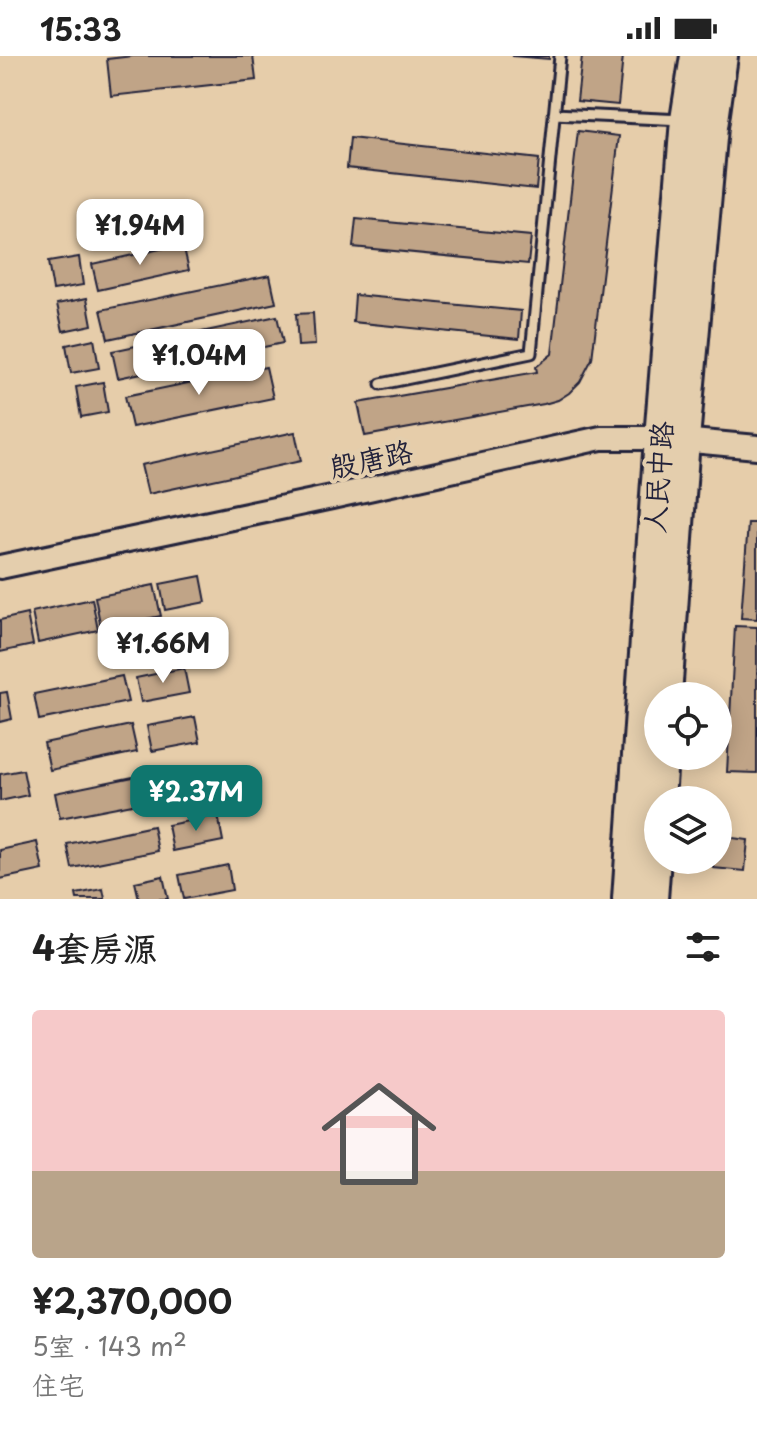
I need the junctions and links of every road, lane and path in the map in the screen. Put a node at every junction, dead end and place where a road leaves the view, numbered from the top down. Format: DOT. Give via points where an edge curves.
graph roads {
  1 [pos="560,56"];
  2 [pos="696,56"];
  3 [pos="722,56"];
  4 [pos="554,114"];
  5 [pos="686,120"];
  6 [pos="381,384"];
  7 [pos="672,438"];
  8 [pos="757,447"];
  9 [pos="0,567"];
  10 [pos="666,682"];
  11 [pos="654,874"];
  12 [pos="628,899"];
  13 [pos="652,899"];
  1 -- 4 [label="lane"];
  2 -- 5 [label="main road, 人民中路"];
  3 -- 7 [label="main road, 人民中路"];
  4 -- 5 [label="lane"];
  4 -- 6 [label="lane" via="531,353"];
  5 -- 7 [label="main road, 人民中路"];
  7 -- 8 [label="street, 殷唐路"];
  7 -- 9 [label="street, 殷唐路" via="601,438"];
  7 -- 10 [label="main road, 人民中路"];
  7 -- 12 [label="main road, 人民中路"];
  11 -- 13 [label="main road"];
}
